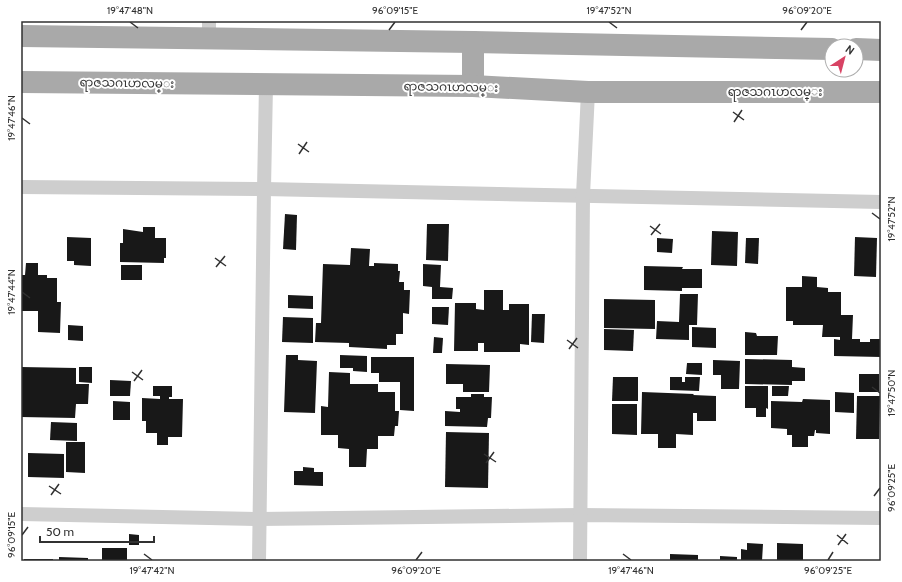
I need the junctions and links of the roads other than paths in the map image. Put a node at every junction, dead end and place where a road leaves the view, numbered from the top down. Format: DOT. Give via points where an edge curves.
graph roads {
  1 [pos="209,30"];
  2 [pos="21,36"];
  3 [pos="473,42"];
  4 [pos="824,49"];
  5 [pos="864,49"];
  6 [pos="881,50"];
  7 [pos="21,82"];
  8 [pos="266,85"];
  9 [pos="473,86"];
  10 [pos="588,92"];
  11 [pos="881,92"];
  12 [pos="21,187"];
  13 [pos="264,190"];
  14 [pos="583,195"];
  15 [pos="881,202"];
  16 [pos="21,514"];
  17 [pos="580,515"];
  18 [pos="881,518"];
  19 [pos="260,519"];
  20 [pos="260,561"];
  21 [pos="580,561"];
  1 -- 2 [label="main road"];
  1 -- 3 [label="main road"];
  3 -- 4 [label="main road"];
  3 -- 9 [label="main road"];
  5 -- 6 [label="main road"];
  7 -- 8 [label="main road, ရာဇသဂၤဟလမ္း"];
  8 -- 9 [label="main road, ရာဇသဂၤဟလမ္း"];
  8 -- 13 [label="street"];
  9 -- 10 [label="main road, ရာဇသဂၤဟလမ္း"];
  10 -- 11 [label="main road, ရာဇသဂၤဟလမ္း"];
  10 -- 14 [label="street"];
  12 -- 13 [label="street"];
  13 -- 14 [label="street"];
  13 -- 19 [label="street"];
  14 -- 15 [label="street"];
  14 -- 17 [label="street"];
  16 -- 19 [label="street"];
  17 -- 18 [label="street"];
  17 -- 19 [label="street"];
  17 -- 21 [label="street"];
  19 -- 20 [label="street"];
}
